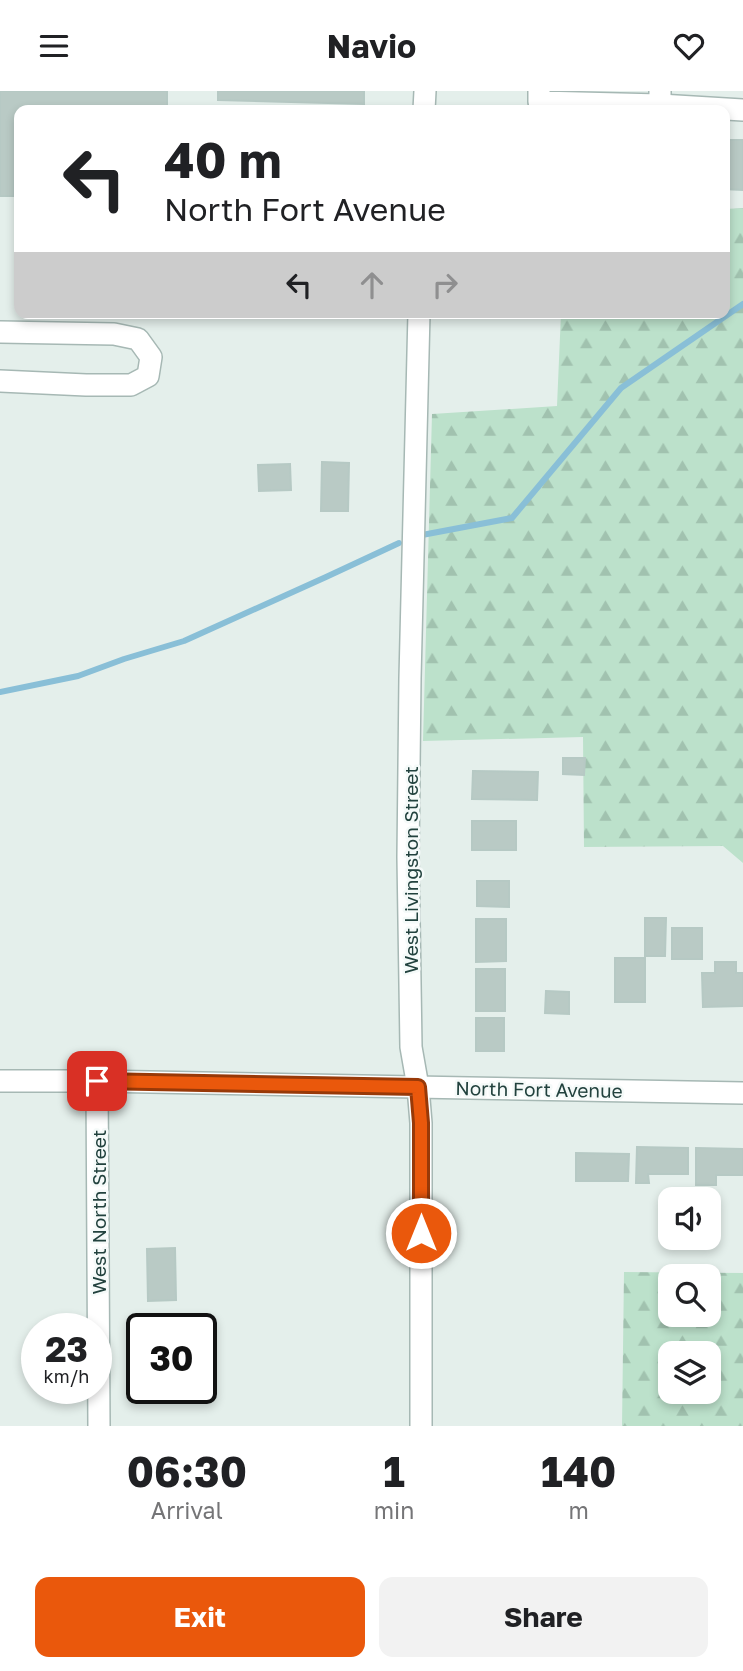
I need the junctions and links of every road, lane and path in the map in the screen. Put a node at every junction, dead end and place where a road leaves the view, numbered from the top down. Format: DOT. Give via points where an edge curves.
graph roads {
  1 [pos="539,91"];
  2 [pos="660,98"];
  3 [pos="710,100"];
  4 [pos="419,319"];
  5 [pos="0,332"];
  6 [pos="0,381"];
  7 [pos="0,1081"];
  8 [pos="97,1081"];
  9 [pos="418,1087"];
  10 [pos="743,1093"];
  11 [pos="99,1426"];
  12 [pos="421,1426"];
  1 -- 2 [label="street" via="539,102"];
  2 -- 3 [label="street"];
  4 -- 9 [label="street, West Livingston Street" via="408,857 411,1047"];
  5 -- 6 [label="street" via="114,334 138,339 151,358 148,376 131,385"];
  7 -- 8 [label="street, North Fort Avenue"];
  8 -- 9 [label="street, North Fort Avenue"];
  8 -- 11 [label="street, West North Street"];
  9 -- 10 [label="street, North Fort Avenue"];
  9 -- 12 [label="street, West Livingston Street"];
}
